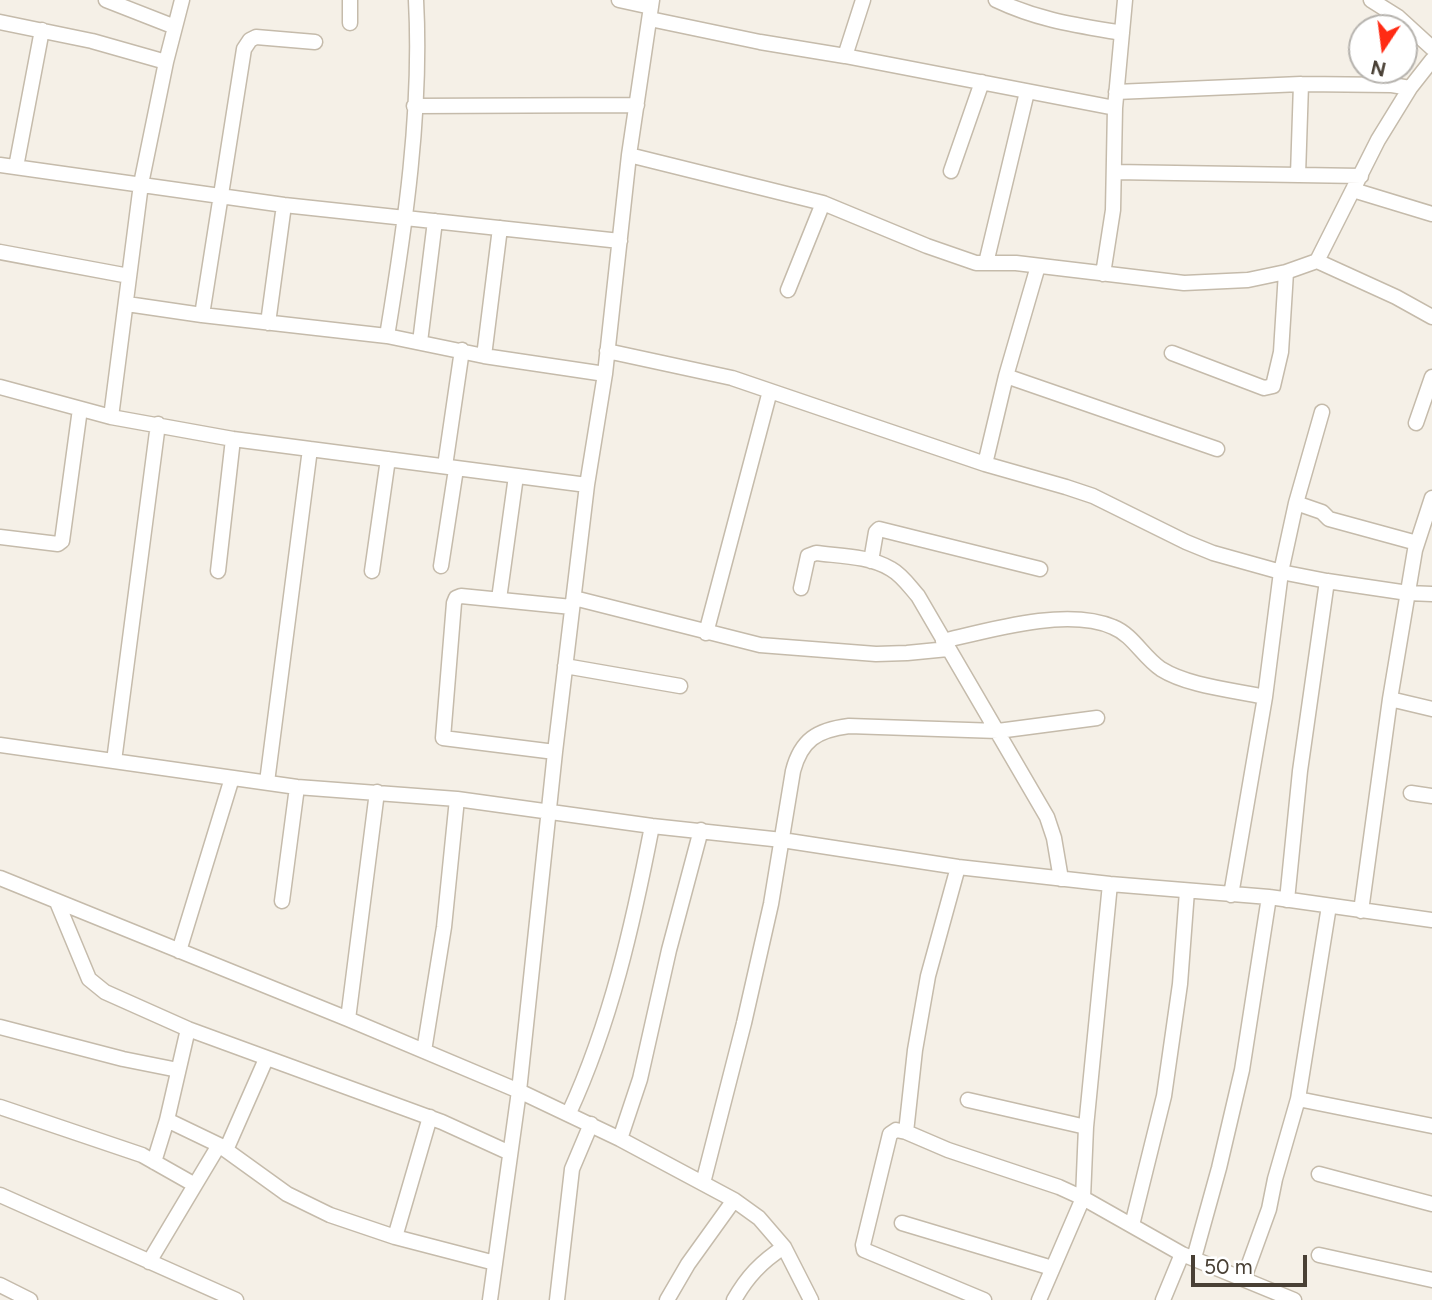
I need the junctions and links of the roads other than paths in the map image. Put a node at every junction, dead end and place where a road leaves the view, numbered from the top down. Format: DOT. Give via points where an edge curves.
graph roads {
  1 [pos="106,0"];
  2 [pos="182,0"];
  3 [pos="350,0"];
  4 [pos="416,0"];
  5 [pos="619,0"];
  6 [pos="863,0"];
  7 [pos="996,0"];
  8 [pos="1125,0"];
  9 [pos="1371,0"];
  10 [pos="651,9"];
  11 [pos="0,22"];
  12 [pos="350,23"];
  13 [pos="175,27"];
  14 [pos="42,30"];
  15 [pos="1122,33"];
  16 [pos="315,42"];
  17 [pos="1432,48"];
  18 [pos="845,56"];
  19 [pos="1432,60"];
  20 [pos="166,62"];
  21 [pos="982,82"];
  22 [pos="1301,84"];
  23 [pos="1410,88"];
  24 [pos="1027,92"];
  25 [pos="1116,92"];
  26 [pos="637,105"];
  27 [pos="414,106"];
  28 [pos="1115,108"];
  29 [pos="629,155"];
  30 [pos="0,165"];
  31 [pos="16,167"];
  32 [pos="951,171"];
  33 [pos="1114,172"];
  34 [pos="1298,175"];
  35 [pos="1361,176"];
  36 [pos="141,184"];
  37 [pos="1353,190"];
  38 [pos="222,196"];
  39 [pos="823,203"];
  40 [pos="284,205"];
  41 [pos="1432,214"];
  42 [pos="406,217"];
  43 [pos="435,221"];
  44 [pos="500,228"];
  45 [pos="620,241"];
  46 [pos="0,252"];
  47 [pos="1317,261"];
  48 [pos="985,262"];
  49 [pos="1038,266"];
  50 [pos="1286,272"];
  51 [pos="1103,274"];
  52 [pos="129,275"];
  53 [pos="788,290"];
  54 [pos="127,304"];
  55 [pos="202,315"];
  56 [pos="1432,317"];
  57 [pos="268,323"];
  58 [pos="387,336"];
  59 [pos="420,342"];
  60 [pos="462,350"];
  61 [pos="607,352"];
  62 [pos="1172,353"];
  63 [pos="484,356"];
  64 [pos="605,374"];
  65 [pos="1006,376"];
  66 [pos="1432,377"];
  67 [pos="0,387"];
  68 [pos="770,391"];
  69 [pos="80,409"];
  70 [pos="1322,412"];
  71 [pos="111,417"];
  72 [pos="1416,423"];
  73 [pos="158,424"];
  74 [pos="233,439"];
  75 [pos="310,449"];
  76 [pos="1217,449"];
  77 [pos="388,459"];
  78 [pos="985,464"];
  79 [pos="450,468"];
  80 [pos="516,476"];
  81 [pos="587,485"];
  82 [pos="1432,498"];
  83 [pos="1296,502"];
  84 [pos="0,537"];
  85 [pos="1417,543"];
  86 [pos="871,561"];
  87 [pos="440,566"];
  88 [pos="1040,569"];
  89 [pos="218,571"];
  90 [pos="372,571"];
  91 [pos="1281,572"];
  92 [pos="1327,580"];
  93 [pos="801,588"];
  94 [pos="1408,593"];
  95 [pos="1432,594"];
  96 [pos="499,599"];
  97 [pos="573,603"];
  98 [pos="706,633"];
  99 [pos="945,645"];
  100 [pos="565,666"];
  101 [pos="680,686"];
  102 [pos="1265,696"];
  103 [pos="1390,699"];
  104 [pos="1432,709"];
  105 [pos="1097,718"];
  106 [pos="998,731"];
  107 [pos="0,745"];
  108 [pos="555,752"];
  109 [pos="114,761"];
  110 [pos="232,778"];
  111 [pos="267,782"];
  112 [pos="297,787"];
  113 [pos="377,792"];
  114 [pos="1411,793"];
  115 [pos="1432,796"];
  116 [pos="457,799"];
  117 [pos="550,811"];
  118 [pos="652,826"];
  119 [pos="701,830"];
  120 [pos="782,840"];
  121 [pos="958,867"];
  122 [pos="0,878"];
  123 [pos="1061,879"];
  124 [pos="1110,884"];
  125 [pos="1187,891"];
  126 [pos="1231,895"];
  127 [pos="1269,897"];
  128 [pos="1287,900"];
  129 [pos="282,901"];
  130 [pos="57,902"];
  131 [pos="1329,906"];
  132 [pos="1361,911"];
  133 [pos="1432,920"];
  134 [pos="180,951"];
  135 [pos="348,1018"];
  136 [pos="188,1029"];
  137 [pos="1,1031"];
  138 [pos="424,1051"];
  139 [pos="266,1059"];
  140 [pos="178,1070"];
  141 [pos="519,1091"];
  142 [pos="1298,1099"];
  143 [pos="968,1100"];
  144 [pos="0,1107"];
  145 [pos="569,1113"];
  146 [pos="430,1117"];
  147 [pos="167,1120"];
  148 [pos="591,1124"];
  149 [pos="1432,1126"];
  150 [pos="1086,1127"];
  151 [pos="906,1132"];
  152 [pos="620,1139"];
  153 [pos="223,1147"];
  154 [pos="510,1153"];
  155 [pos="154,1162"];
  156 [pos="1320,1174"];
  157 [pos="703,1183"];
  158 [pos="195,1185"];
  159 [pos="0,1195"];
  160 [pos="1083,1198"];
  161 [pos="734,1200"];
  162 [pos="1432,1204"];
  163 [pos="902,1223"];
  164 [pos="1132,1225"];
  165 [pos="395,1237"];
  166 [pos="783,1247"];
  167 [pos="1319,1255"];
  168 [pos="1188,1256"];
  169 [pos="149,1262"];
  170 [pos="495,1263"];
  171 [pos="1052,1268"];
  172 [pos="1244,1278"];
  173 [pos="1432,1280"];
  174 [pos="0,1285"];
  175 [pos="214,1296"];
  176 [pos="1278,1297"];
  177 [pos="30,1300"];
  178 [pos="236,1300"];
  179 [pos="489,1300"];
  180 [pos="557,1300"];
  181 [pos="667,1300"];
  182 [pos="734,1300"];
  183 [pos="811,1300"];
  184 [pos="984,1300"];
  185 [pos="1039,1300"];
  186 [pos="1163,1300"];
  187 [pos="1294,1300"];
  1 -- 13 [label="street"];
  2 -- 13 [label="street"];
  3 -- 12 [label="street"];
  4 -- 27 [label="street"];
  5 -- 10 [label="street"];
  6 -- 18 [label="street"];
  7 -- 15 [label="street" via="1028,15"];
  8 -- 15 [label="street"];
  9 -- 17 [label="street"];
  10 -- 18 [label="street" via="760,42"];
  10 -- 26 [label="street"];
  11 -- 14 [label="street"];
  13 -- 20 [label="street"];
  14 -- 20 [label="street"];
  14 -- 31 [label="street"];
  15 -- 25 [label="street"];
  16 -- 38 [label="street" via="256,37 244,49"];
  18 -- 21 [label="street"];
  19 -- 23 [label="street"];
  20 -- 36 [label="street"];
  21 -- 24 [label="street"];
  21 -- 32 [label="street"];
  22 -- 23 [label="street"];
  22 -- 25 [label="street"];
  22 -- 34 [label="street"];
  23 -- 35 [label="street"];
  24 -- 28 [label="street"];
  24 -- 48 [label="street"];
  25 -- 28 [label="street"];
  26 -- 27 [label="street"];
  26 -- 29 [label="street"];
  27 -- 42 [label="street"];
  28 -- 33 [label="street"];
  29 -- 39 [label="street"];
  29 -- 45 [label="street"];
  30 -- 31 [label="street"];
  31 -- 36 [label="street"];
  33 -- 34 [label="street"];
  33 -- 51 [label="street"];
  34 -- 35 [label="street"];
  35 -- 37 [label="street"];
  36 -- 38 [label="street"];
  36 -- 52 [label="street"];
  37 -- 41 [label="street"];
  37 -- 47 [label="street"];
  38 -- 40 [label="street"];
  38 -- 55 [label="street"];
  39 -- 48 [label="street" via="969,262"];
  39 -- 53 [label="street"];
  40 -- 42 [label="street"];
  40 -- 57 [label="street"];
  42 -- 43 [label="street"];
  42 -- 58 [label="street"];
  43 -- 44 [label="street"];
  43 -- 59 [label="street"];
  44 -- 45 [label="street"];
  44 -- 63 [label="street"];
  45 -- 61 [label="street"];
  46 -- 52 [label="street"];
  47 -- 50 [label="street"];
  47 -- 56 [label="street"];
  48 -- 49 [label="street"];
  49 -- 51 [label="street"];
  49 -- 65 [label="street"];
  50 -- 51 [label="street" via="1207,283"];
  50 -- 62 [label="street" via="1273,386 1264,388"];
  52 -- 54 [label="street"];
  54 -- 55 [label="street"];
  54 -- 71 [label="street"];
  55 -- 57 [label="street"];
  57 -- 58 [label="street"];
  58 -- 59 [label="street"];
  59 -- 60 [label="street"];
  60 -- 63 [label="street"];
  60 -- 79 [label="street"];
  61 -- 64 [label="street"];
  61 -- 68 [label="street" via="732,378"];
  63 -- 64 [label="street"];
  64 -- 81 [label="street"];
  65 -- 76 [label="street"];
  65 -- 78 [label="street"];
  66 -- 72 [label="street"];
  67 -- 69 [label="street"];
  68 -- 78 [label="street"];
  68 -- 98 [label="street"];
  69 -- 71 [label="street"];
  69 -- 84 [label="street" via="62,541"];
  70 -- 83 [label="street"];
  71 -- 73 [label="street"];
  73 -- 74 [label="street"];
  73 -- 109 [label="street"];
  74 -- 75 [label="street"];
  74 -- 89 [label="street"];
  75 -- 77 [label="street"];
  75 -- 111 [label="street"];
  77 -- 79 [label="street"];
  77 -- 90 [label="street"];
  78 -- 91 [label="street" via="1093,496 1213,553"];
  79 -- 80 [label="street"];
  79 -- 87 [label="street"];
  80 -- 81 [label="street"];
  80 -- 96 [label="street"];
  81 -- 97 [label="street"];
  82 -- 85 [label="street"];
  83 -- 85 [label="street" via="1329,519"];
  83 -- 91 [label="street"];
  85 -- 94 [label="street"];
  86 -- 88 [label="street" via="879,529"];
  86 -- 93 [label="street" via="811,554"];
  86 -- 99 [label="street" via="891,568 905,581"];
  91 -- 92 [label="street"];
  91 -- 102 [label="street"];
  92 -- 94 [label="street"];
  92 -- 128 [label="street"];
  94 -- 95 [label="street"];
  94 -- 103 [label="street"];
  96 -- 97 [label="street"];
  96 -- 108 [label="street" via="456,598 442,736"];
  97 -- 98 [label="street"];
  97 -- 100 [label="street"];
  98 -- 99 [label="street" via="760,645 876,654"];
  99 -- 102 [label="street" via="1043,620 1097,623 1114,627 1159,668 1178,677"];
  99 -- 106 [label="street"];
  100 -- 101 [label="street"];
  100 -- 108 [label="street"];
  102 -- 126 [label="street"];
  103 -- 104 [label="street"];
  103 -- 132 [label="street"];
  105 -- 106 [label="street"];
  106 -- 120 [label="street" via="830,728 809,740 797,755"];
  106 -- 123 [label="street" via="1047,817"];
  107 -- 109 [label="street"];
  108 -- 117 [label="street"];
  109 -- 110 [label="street"];
  110 -- 111 [label="street"];
  110 -- 134 [label="street"];
  111 -- 112 [label="street"];
  112 -- 113 [label="street"];
  112 -- 129 [label="street"];
  113 -- 116 [label="street"];
  113 -- 135 [label="street"];
  114 -- 115 [label="street"];
  116 -- 117 [label="street"];
  116 -- 138 [label="street" via="444,927"];
  117 -- 118 [label="street"];
  117 -- 141 [label="street"];
  118 -- 119 [label="street"];
  118 -- 145 [label="street" via="623,963"];
  119 -- 120 [label="street"];
  119 -- 152 [label="street" via="640,1079"];
  120 -- 121 [label="street"];
  120 -- 157 [label="street" via="744,1023"];
  121 -- 123 [label="street"];
  121 -- 151 [label="street" via="926,988"];
  122 -- 130 [label="street"];
  123 -- 124 [label="street"];
  124 -- 125 [label="street"];
  124 -- 150 [label="street"];
  125 -- 126 [label="street"];
  125 -- 164 [label="street" via="1164,1096"];
  126 -- 127 [label="street"];
  127 -- 128 [label="street"];
  127 -- 168 [label="street" via="1242,1070 1219,1168"];
  128 -- 131 [label="street"];
  130 -- 134 [label="street"];
  130 -- 136 [label="street" via="94,984"];
  131 -- 132 [label="street"];
  131 -- 142 [label="street"];
  132 -- 133 [label="street"];
  134 -- 135 [label="street"];
  135 -- 138 [label="street"];
  136 -- 139 [label="street"];
  136 -- 140 [label="street"];
  137 -- 140 [label="street"];
  138 -- 141 [label="street"];
  139 -- 146 [label="street"];
  139 -- 153 [label="street"];
  140 -- 147 [label="street"];
  141 -- 145 [label="street"];
  141 -- 154 [label="street"];
  142 -- 149 [label="street"];
  142 -- 172 [label="street" via="1269,1209"];
  143 -- 150 [label="street"];
  144 -- 155 [label="street"];
  145 -- 148 [label="street"];
  146 -- 154 [label="street"];
  146 -- 165 [label="street"];
  147 -- 153 [label="street"];
  147 -- 155 [label="street"];
  148 -- 152 [label="street"];
  148 -- 180 [label="street" via="570,1180"];
  150 -- 160 [label="street"];
  151 -- 160 [label="street"];
  151 -- 184 [label="street" via="890,1134 864,1250"];
  152 -- 157 [label="street"];
  153 -- 158 [label="street"];
  153 -- 165 [label="street" via="287,1194 330,1215"];
  154 -- 170 [label="street"];
  155 -- 158 [label="street"];
  156 -- 162 [label="street"];
  157 -- 161 [label="street"];
  158 -- 169 [label="street"];
  159 -- 169 [label="street"];
  160 -- 164 [label="street"];
  160 -- 171 [label="street"];
  161 -- 166 [label="street" via="758,1218"];
  161 -- 181 [label="street"];
  163 -- 171 [label="street"];
  164 -- 168 [label="street"];
  165 -- 170 [label="street"];
  166 -- 182 [label="street" via="750,1274"];
  166 -- 183 [label="street"];
  167 -- 173 [label="street"];
  168 -- 172 [label="street"];
  168 -- 186 [label="street"];
  169 -- 175 [label="street"];
  170 -- 179 [label="street"];
  171 -- 185 [label="street"];
  172 -- 176 [label="street"];
  174 -- 177 [label="street"];
  175 -- 178 [label="street"];
  176 -- 187 [label="street"];
}
